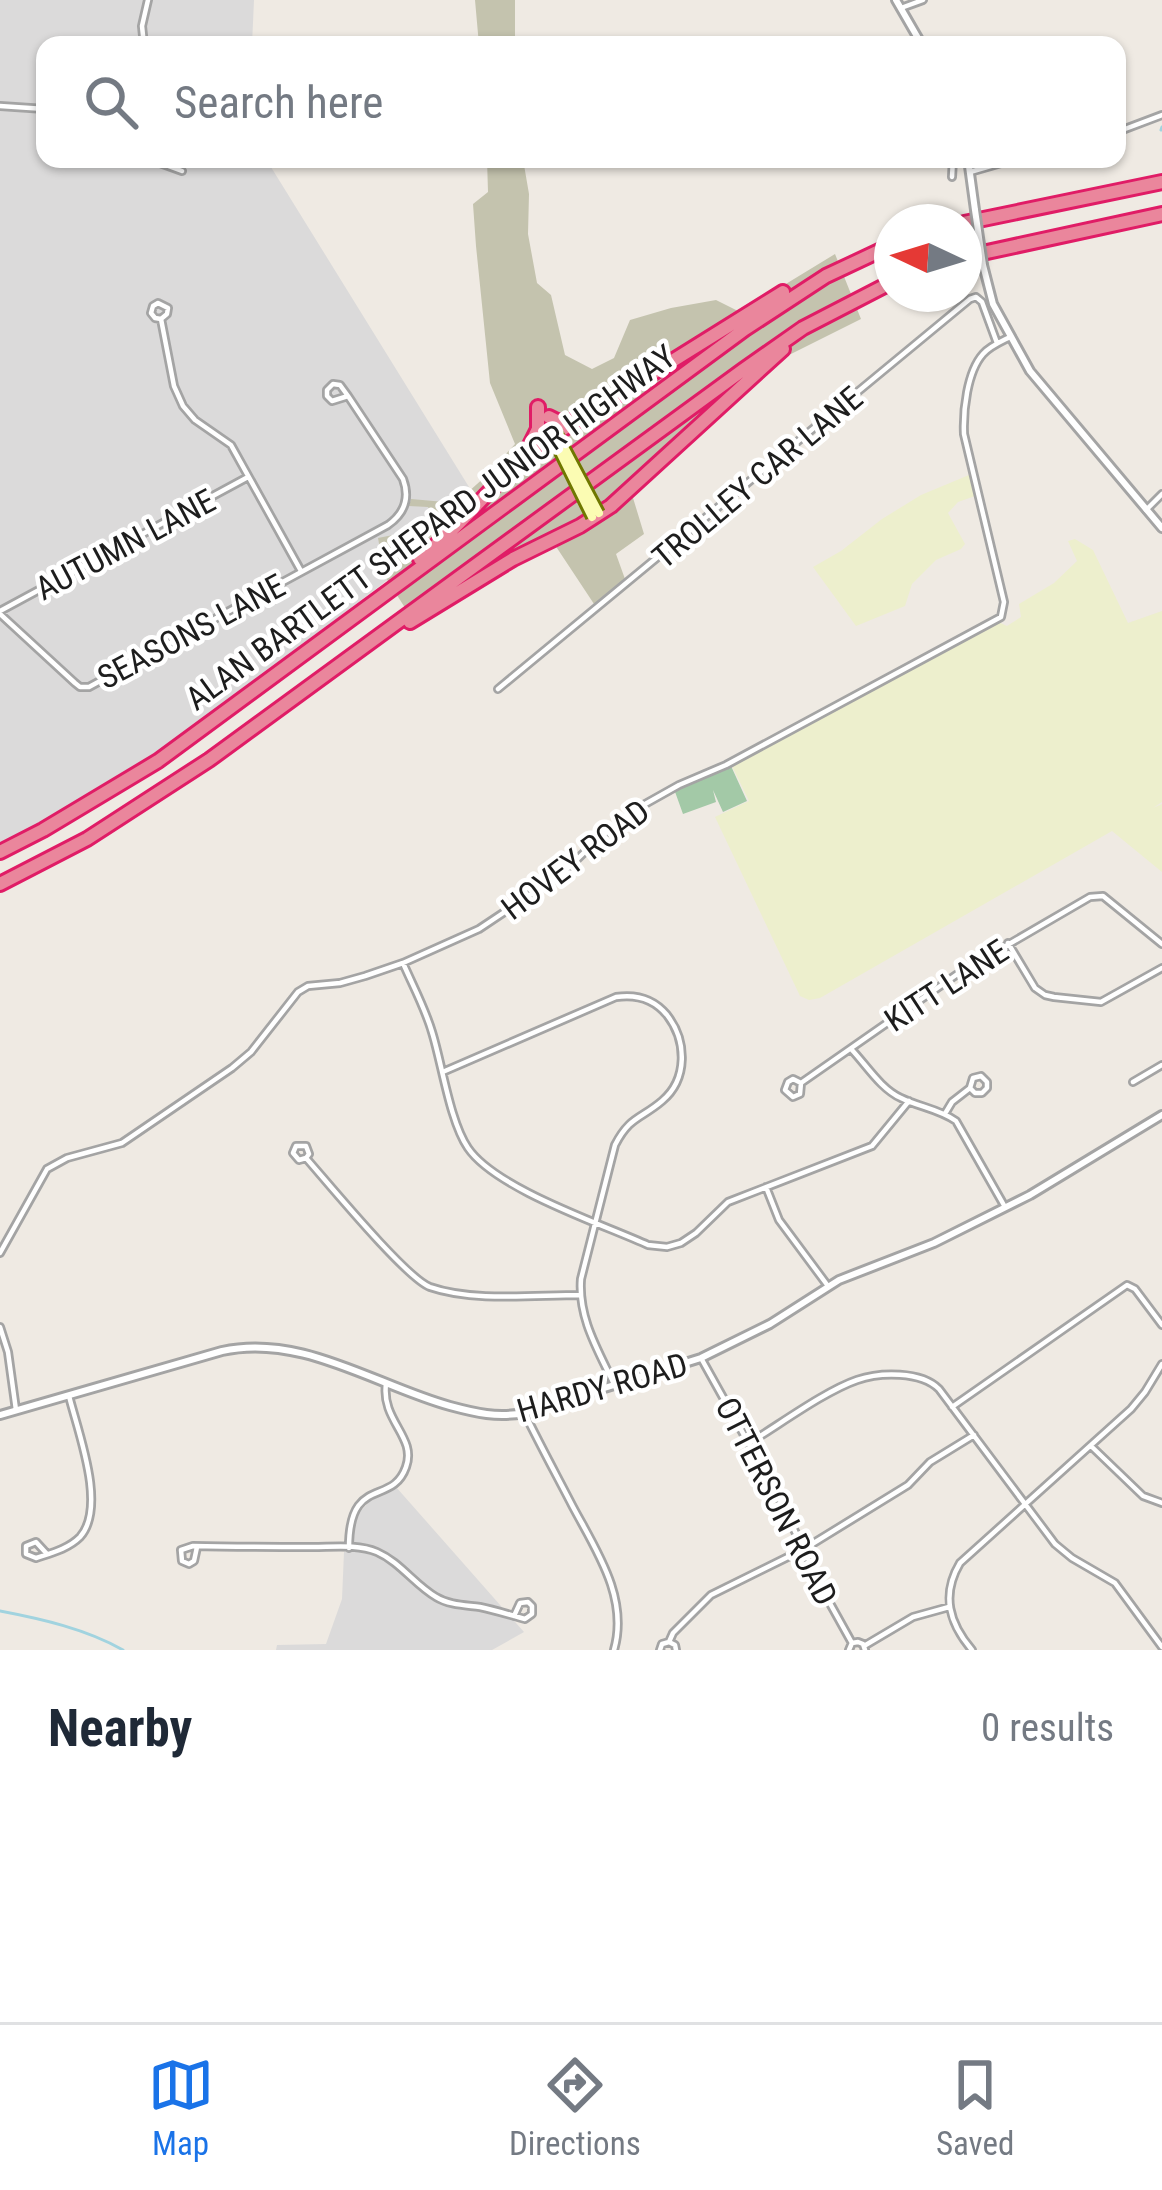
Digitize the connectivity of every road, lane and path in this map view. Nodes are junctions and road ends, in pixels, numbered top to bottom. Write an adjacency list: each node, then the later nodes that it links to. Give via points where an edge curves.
1 (148, 0): 4 (street)
2 (923, 0): 3 (street)
3 (899, 4): 5 (street)
4 (143, 36)
5 (917, 36)
6 (0, 106): 7 (street)
7 (36, 108)
8 (1162, 115): 9 (street)
9 (1126, 129)
10 (174, 168): 14 (street)
11 (952, 168): 16 (street)
12 (969, 168): 15 (street)
13 (984, 168): 15 (street)
14 (182, 171)
15 (970, 172): 26 (street, bridge, via 990,296)
16 (952, 177)
17 (1162, 182): 19 (highway)
18 (1162, 214): 22 (highway)
19 (982, 219)
20 (874, 251): 29 (highway, via 817,272)
21 (874, 253): 38 (highway, ALAN BARTLETT SHEPARD JUNIOR HIGHWAY, via 775,307)
22 (982, 253)
23 (874, 292): 25 (highway, ALAN BARTLETT SHEPARD JUNIOR HIGHWAY)
24 (161, 319): 32 (street, via 183,406 231,445)
25 (796, 333): 35 (highway); 40 (highway, ALAN BARTLETT SHEPARD JUNIOR HIGHWAY)
26 (1010, 337): 27 (street); 34 (street, via 1043,389)
27 (997, 343): 41 (street, TROLLEY CAR LANE, via 982,302 970,299); 46 (street, HOVEY ROAD, via 975,368 963,426 1001,616 647,802 513,908)
28 (348, 396): 37 (street, SEASONS LANE, via 403,479 405,503 392,523)
29 (578, 418): 30 (highway); 31 (highway, via 560,422 543,412)
30 (554, 435): 31 (highway); 35 (main road, bridge)
31 (518, 461): 38 (highway)
32 (250, 476): 37 (street); 39 (street, AUTUMN LANE)
33 (1162, 494): 34 (street)
34 (1146, 510): 36 (street)
35 (595, 515): 40 (highway)
36 (1162, 528)
37 (301, 571): 39 (street, SEASONS LANE, via 86,687)
38 (397, 585): 42 (highway, ALAN BARTLETT SHEPARD JUNIOR HIGHWAY, via 158,761)
39 (0, 613)
40 (362, 649): 43 (highway, ALAN BARTLETT SHEPARD JUNIOR HIGHWAY, via 209,760)
41 (498, 689)
42 (0, 852)
43 (0, 884)
44 (1008, 943): 45 (street, KITT LANE, via 1096,895); 47 (street, via 1035,988 1054,997 1101,1002); 48 (street, KITT LANE)
45 (1162, 944)
46 (403, 963): 50 (street); 61 (street, HOVEY ROAD, via 301,989 232,1068 122,1143 47,1169)
47 (1162, 968)
48 (851, 1048): 52 (street, KITT LANE); 54 (street, via 887,1089)
49 (1162, 1065): 51 (street)
50 (443, 1072): 60 (street, via 475,1157 528,1193); 60 (street, via 608,999 634,996 658,1006 678,1037 681,1070 666,1098 621,1133)
51 (1133, 1082)
52 (801, 1083)
53 (970, 1088): 55 (street)
54 (910, 1101): 55 (street); 58 (street, via 872,1146)
55 (945, 1113): 59 (street, via 962,1128)
56 (1162, 1115): 59 (street, HARDY ROAD)
57 (306, 1158): 63 (street, via 427,1286)
58 (766, 1187): 60 (street, via 728,1202 674,1246 648,1245); 62 (street, via 779,1220)
59 (1005, 1207): 62 (street, HARDY ROAD)
60 (596, 1222): 63 (street)
61 (0, 1252)
62 (829, 1286): 66 (street, HARDY ROAD)
63 (580, 1294): 69 (street)
64 (1160, 1320): 71 (street, via 1127,1285)
65 (0, 1327): 72 (street)
66 (700, 1358): 69 (street, HARDY ROAD); 76 (street, OTTERSON ROAD)
67 (1162, 1364): 77 (street)
68 (386, 1384): 70 (street, HARDY ROAD, via 320,1358 253,1347); 73 (street, HARDY ROAD, via 484,1415); 81 (street, via 408,1459 399,1479 355,1508)
69 (614, 1384): 73 (street, HARDY ROAD)
70 (69, 1396): 72 (street, HARDY ROAD); 83 (street, via 92,1516 76,1540)
71 (952, 1407): 75 (street); 76 (street, via 920,1377 867,1377)
72 (16, 1410): 74 (street, HARDY ROAD)
73 (524, 1413): 90 (street, via 602,1558 616,1614)
74 (0, 1415)
75 (974, 1435): 78 (street); 82 (street)
76 (749, 1443): 82 (street, OTTERSON ROAD)
77 (1091, 1446): 78 (street); 79 (street, via 1143,1496)
78 (1026, 1503): 84 (street, via 960,1563); 88 (street, via 1065,1553 1115,1583)
79 (1162, 1503)
80 (196, 1546): 81 (street)
81 (349, 1548): 85 (street, via 379,1553 446,1603)
82 (804, 1550): 86 (street, via 714,1592); 87 (street, OTTERSON ROAD)
83 (47, 1554)
84 (949, 1607): 89 (street, via 913,1617); 93 (street)
85 (514, 1616)
86 (669, 1642): 91 (street); 92 (street)
87 (851, 1647): 89 (street, OTTERSON ROAD)
88 (1162, 1647)
89 (864, 1648)
90 (614, 1650)
91 (660, 1650)
92 (676, 1650)
93 (972, 1650)

